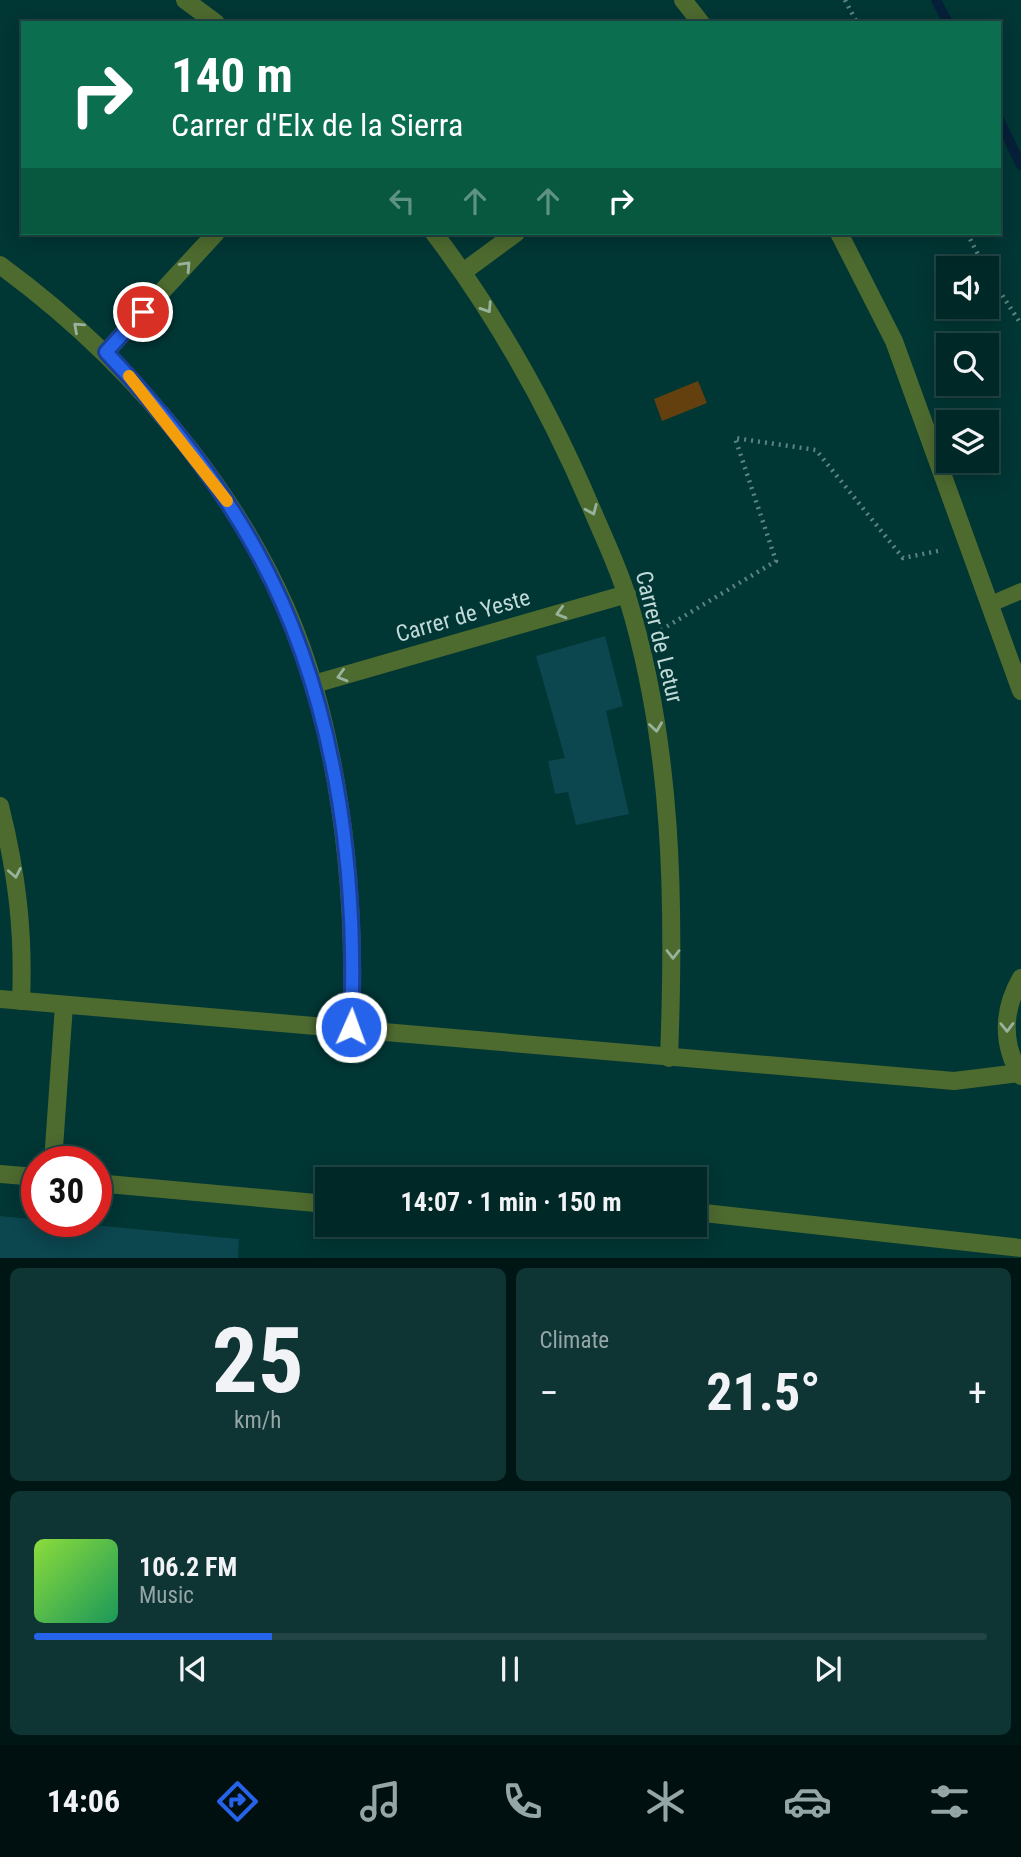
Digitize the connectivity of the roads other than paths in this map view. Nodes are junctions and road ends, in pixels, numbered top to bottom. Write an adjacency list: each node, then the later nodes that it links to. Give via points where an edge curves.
1 (185, 0): 3 (street)
2 (683, 0): 4 (street)
3 (213, 21)
4 (699, 21)
5 (214, 235): 11 (street, one-way to 5)
6 (436, 235): 10 (street, Carrer de Letur)
7 (513, 235): 10 (street)
8 (840, 235): 14 (street, via 894,341)
9 (0, 264): 11 (street, one-way to 9)
10 (464, 272): 13 (street, Carrer de Letur, one-way to 13, via 514,352 561,441)
11 (106, 352): 15 (street, via 143,391 221,492 257,551)
12 (1021, 591): 14 (lane)
13 (627, 594): 15 (street, Carrer de Yeste, one-way to 15); 23 (street, Carrer de Letur, one-way to 23, via 655,719 670,852)
14 (991, 604): 16 (street)
15 (314, 684): 22 (street, via 327,739 345,866 353,971)
16 (1021, 691)
17 (0, 806): 20 (street, one-way to 20, via 20,896)
18 (1021, 978): 24 (street, one-way to 24, via 1006,1021 1008,1048)
19 (0, 999): 20 (street)
20 (21, 1001): 21 (street)
21 (64, 1005): 22 (street); 25 (street)
22 (351, 1027): 23 (street)
23 (669, 1058): 24 (street, via 954,1081)
24 (1020, 1074)
25 (53, 1146)
26 (0, 1174): 27 (street)
27 (21, 1176)
28 (112, 1184): 29 (street)
29 (315, 1203)
30 (707, 1213): 31 (street)
31 (1021, 1248)

